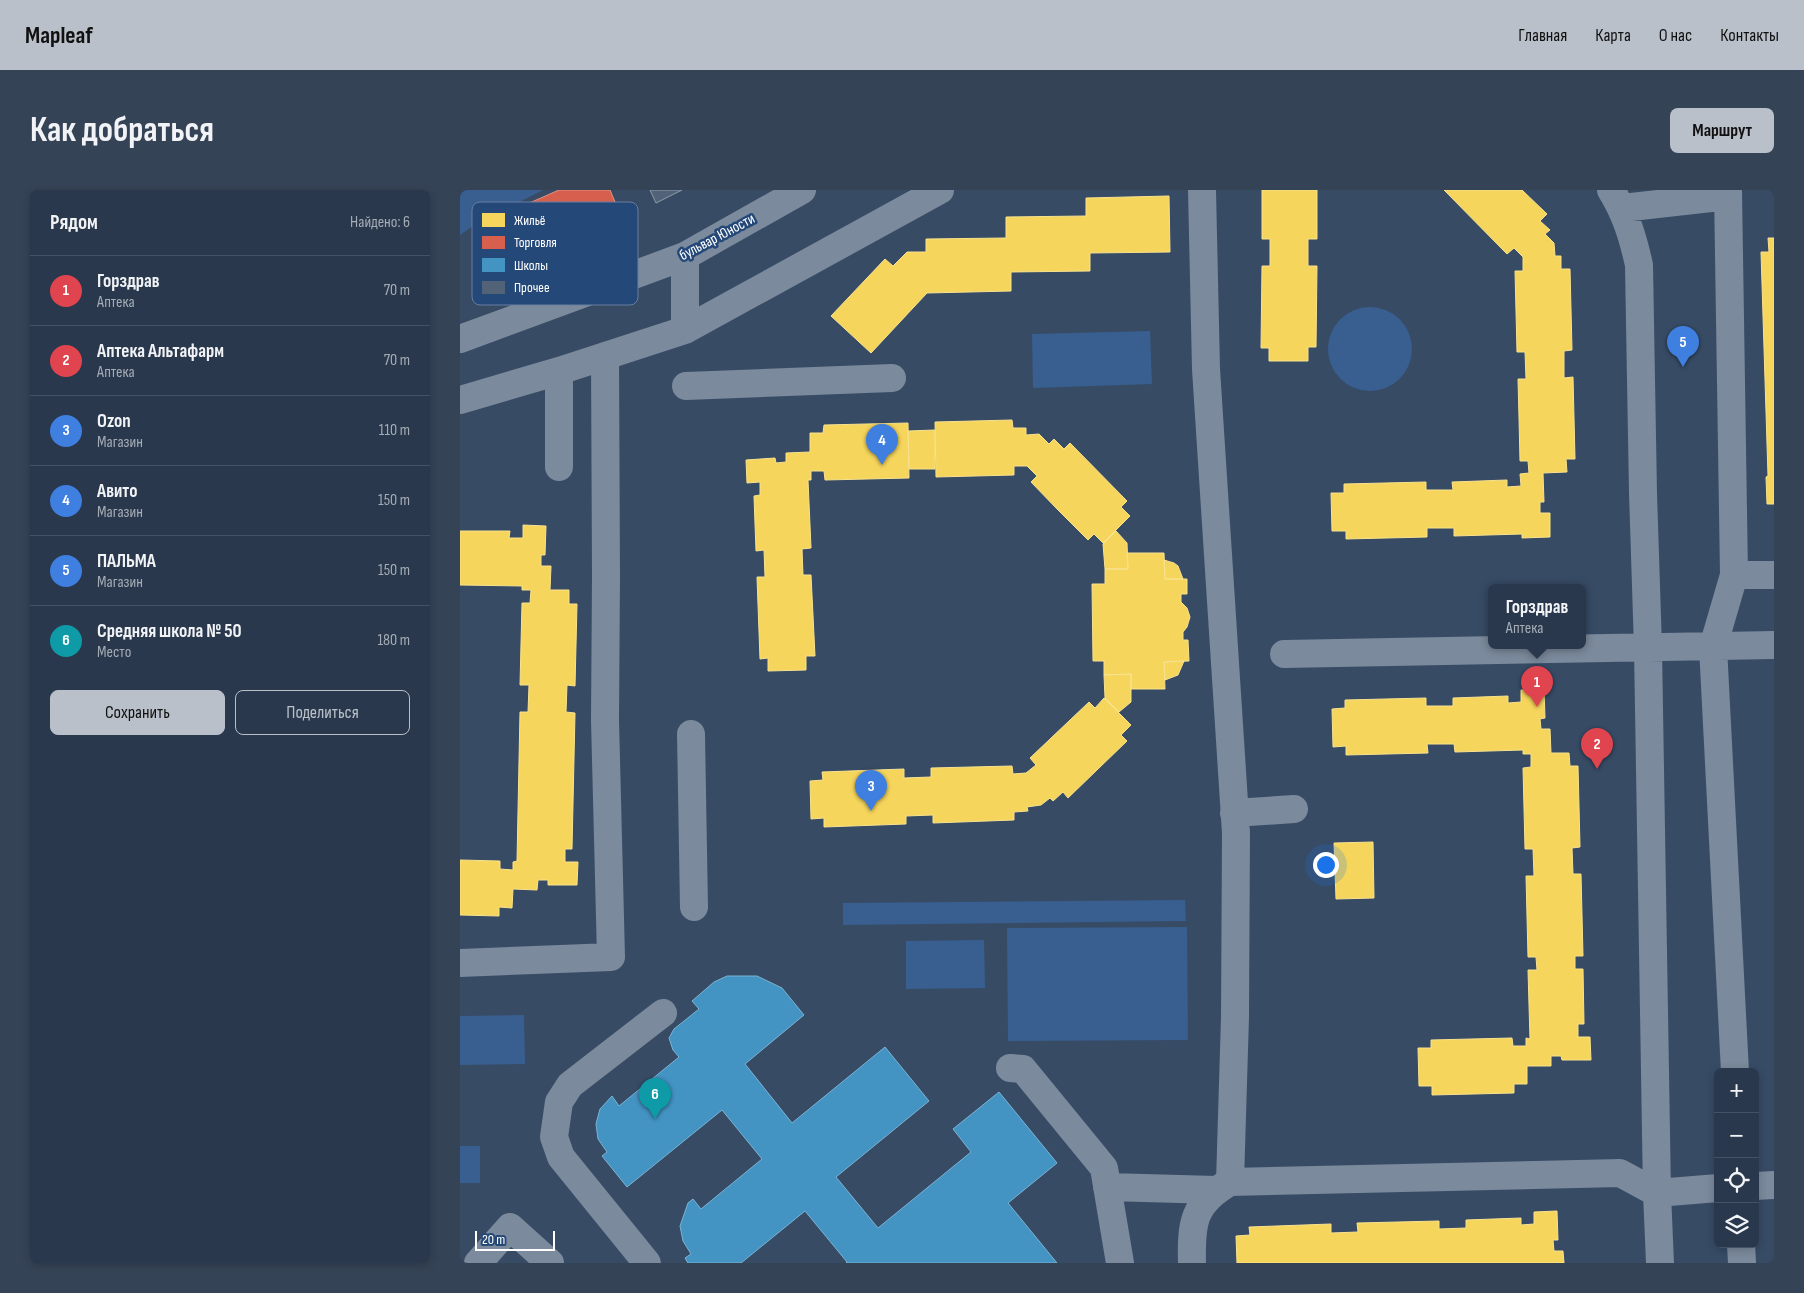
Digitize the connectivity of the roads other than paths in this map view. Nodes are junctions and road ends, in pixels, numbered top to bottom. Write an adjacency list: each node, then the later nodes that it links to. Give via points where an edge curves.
1 (802, 190): 7 (street, бульвар Юности)
2 (940, 190): 10 (street)
3 (1202, 190): 26 (street, via 1206,369)
4 (1722, 190): 6 (street, via 1711,198)
5 (1728, 190): 18 (street)
6 (1617, 199): 22 (street, via 1633,237 1639,265)
7 (685, 256): 8 (street, бульвар Юности); 10 (street)
8 (638, 273)
9 (552, 305): 11 (street, бульвар Юности)
10 (685, 330): 12 (street)
11 (460, 339)
12 (604, 356): 13 (street); 28 (street, via 605,720 611,957)
13 (559, 371): 16 (street); 17 (street)
14 (892, 378): 15 (street)
15 (686, 386)
16 (460, 400)
17 (559, 467)
18 (1734, 575): 19 (street); 21 (street)
19 (1774, 575)
20 (1774, 645): 21 (street)
21 (1713, 647): 22 (street); 31 (street)
22 (1648, 648): 23 (street); 37 (street)
23 (1284, 654)
24 (691, 734): 27 (street)
25 (1294, 809): 26 (street)
26 (1234, 814): 32 (street, via 1236,1017)
27 (694, 907)
28 (460, 963)
29 (662, 1013): 41 (street, via 570,1085 559,1102 554,1137 561,1157)
30 (1010, 1068): 35 (street, via 1023,1069 1104,1168)
31 (1735, 1068)
32 (1223, 1186): 35 (street); 37 (street, via 1620,1173); 43 (street, via 1203,1203 1195,1218 1191,1238)
33 (1759, 1186): 34 (street)
34 (1774, 1186)
35 (1107, 1187): 42 (street)
36 (1714, 1188): 37 (street)
37 (1657, 1193): 44 (street)
38 (1741, 1248): 45 (street)
39 (478, 1263): 40 (street, via 510,1227)
40 (550, 1263)
41 (647, 1263)
42 (1120, 1263)
43 (1192, 1263)
44 (1660, 1263)
45 (1742, 1263)

